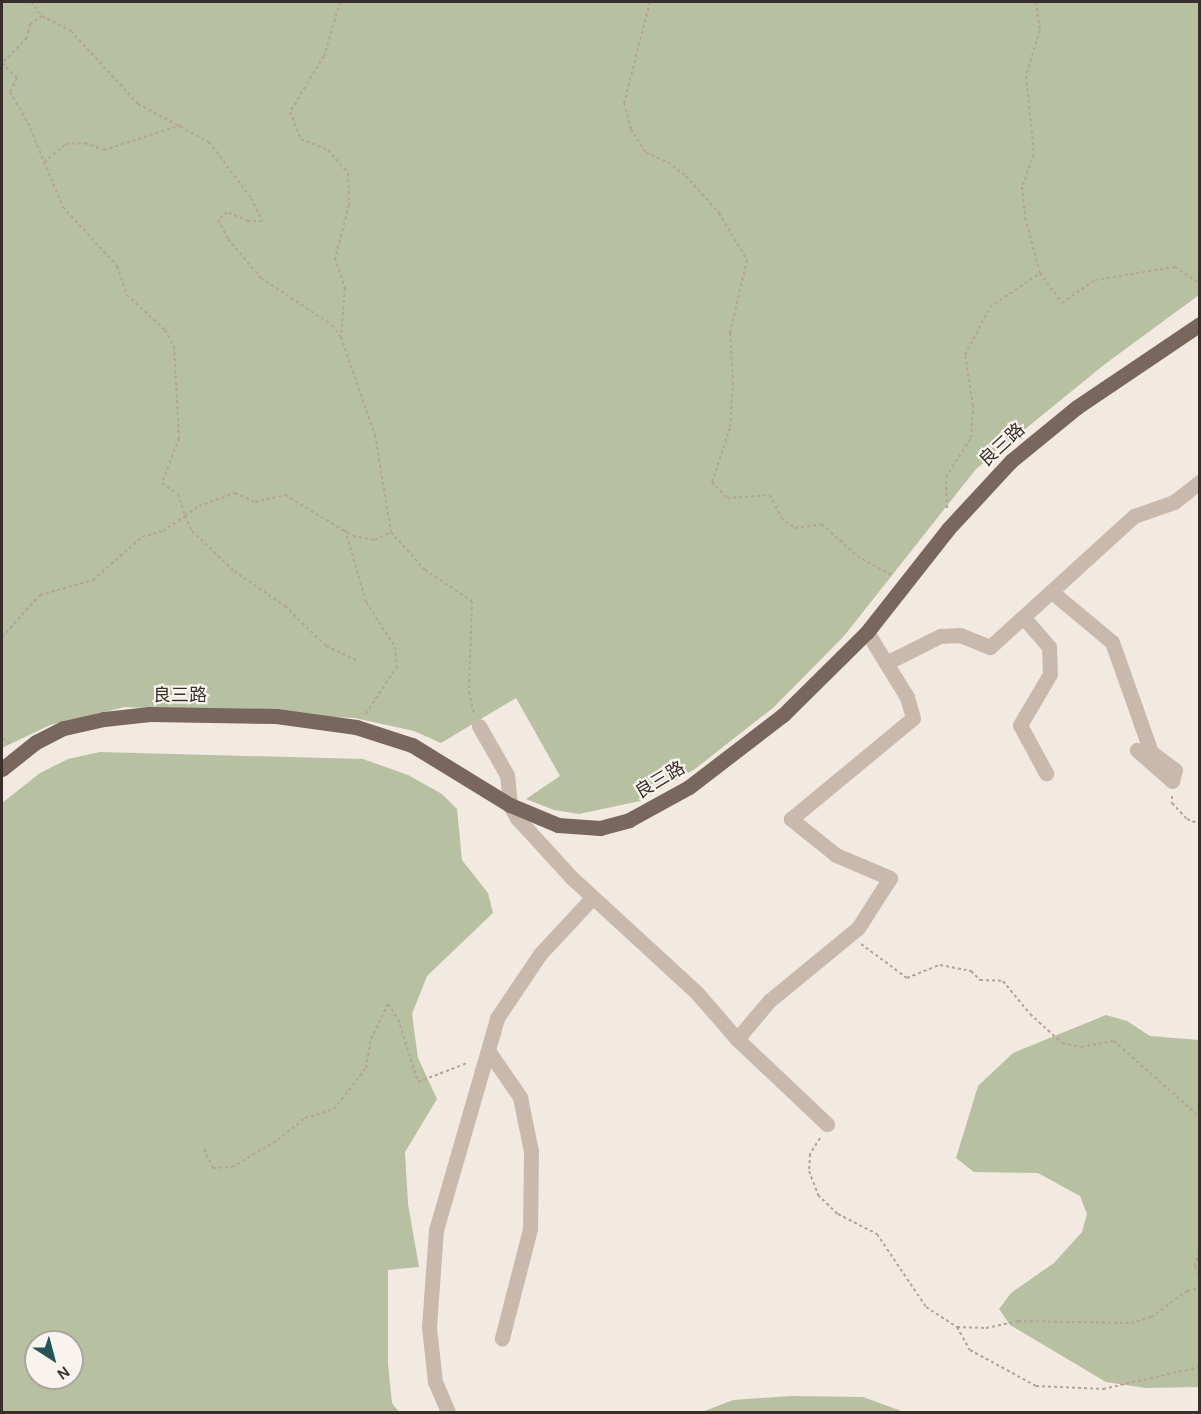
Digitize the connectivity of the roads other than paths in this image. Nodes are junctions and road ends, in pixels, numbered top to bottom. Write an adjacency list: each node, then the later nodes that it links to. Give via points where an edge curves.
1 (1200, 324): 5 (main road, 良三路, via 1043,434 948,529)
2 (1200, 482): 3 (street, via 1174,502 1134,516)
3 (1052, 592): 4 (street); 8 (street, via 1112,642 1151,752 1175,770 1172,781)
4 (1024, 618): 6 (street, via 990,647 960,635 939,636); 10 (street, via 1049,647 1050,674 1020,725)
5 (867, 632): 6 (street); 11 (main road, 良三路, via 816,685 751,741 688,787 629,820 600,828 577,828 536,818)
6 (886, 663): 13 (street, via 908,697 913,718 791,819 836,855 890,878 850,934 769,1001)
7 (479, 726): 11 (street, via 507,775)
8 (1137, 750)
9 (2, 769): 11 (main road, 良三路, via 36,742 64,728 104,719 150,714 276,716 356,727 412,745)
10 (1046, 773)
11 (510, 805): 12 (street, via 534,838)
12 (592, 898): 13 (street, via 697,993); 14 (street, via 540,954 497,1018)
13 (737, 1039): 15 (street)
14 (489, 1053): 16 (street, via 520,1097 531,1151 530,1229); 17 (street, via 436,1230 429,1327 435,1382)
15 (827, 1124)
16 (502, 1338)
17 (448, 1413)

